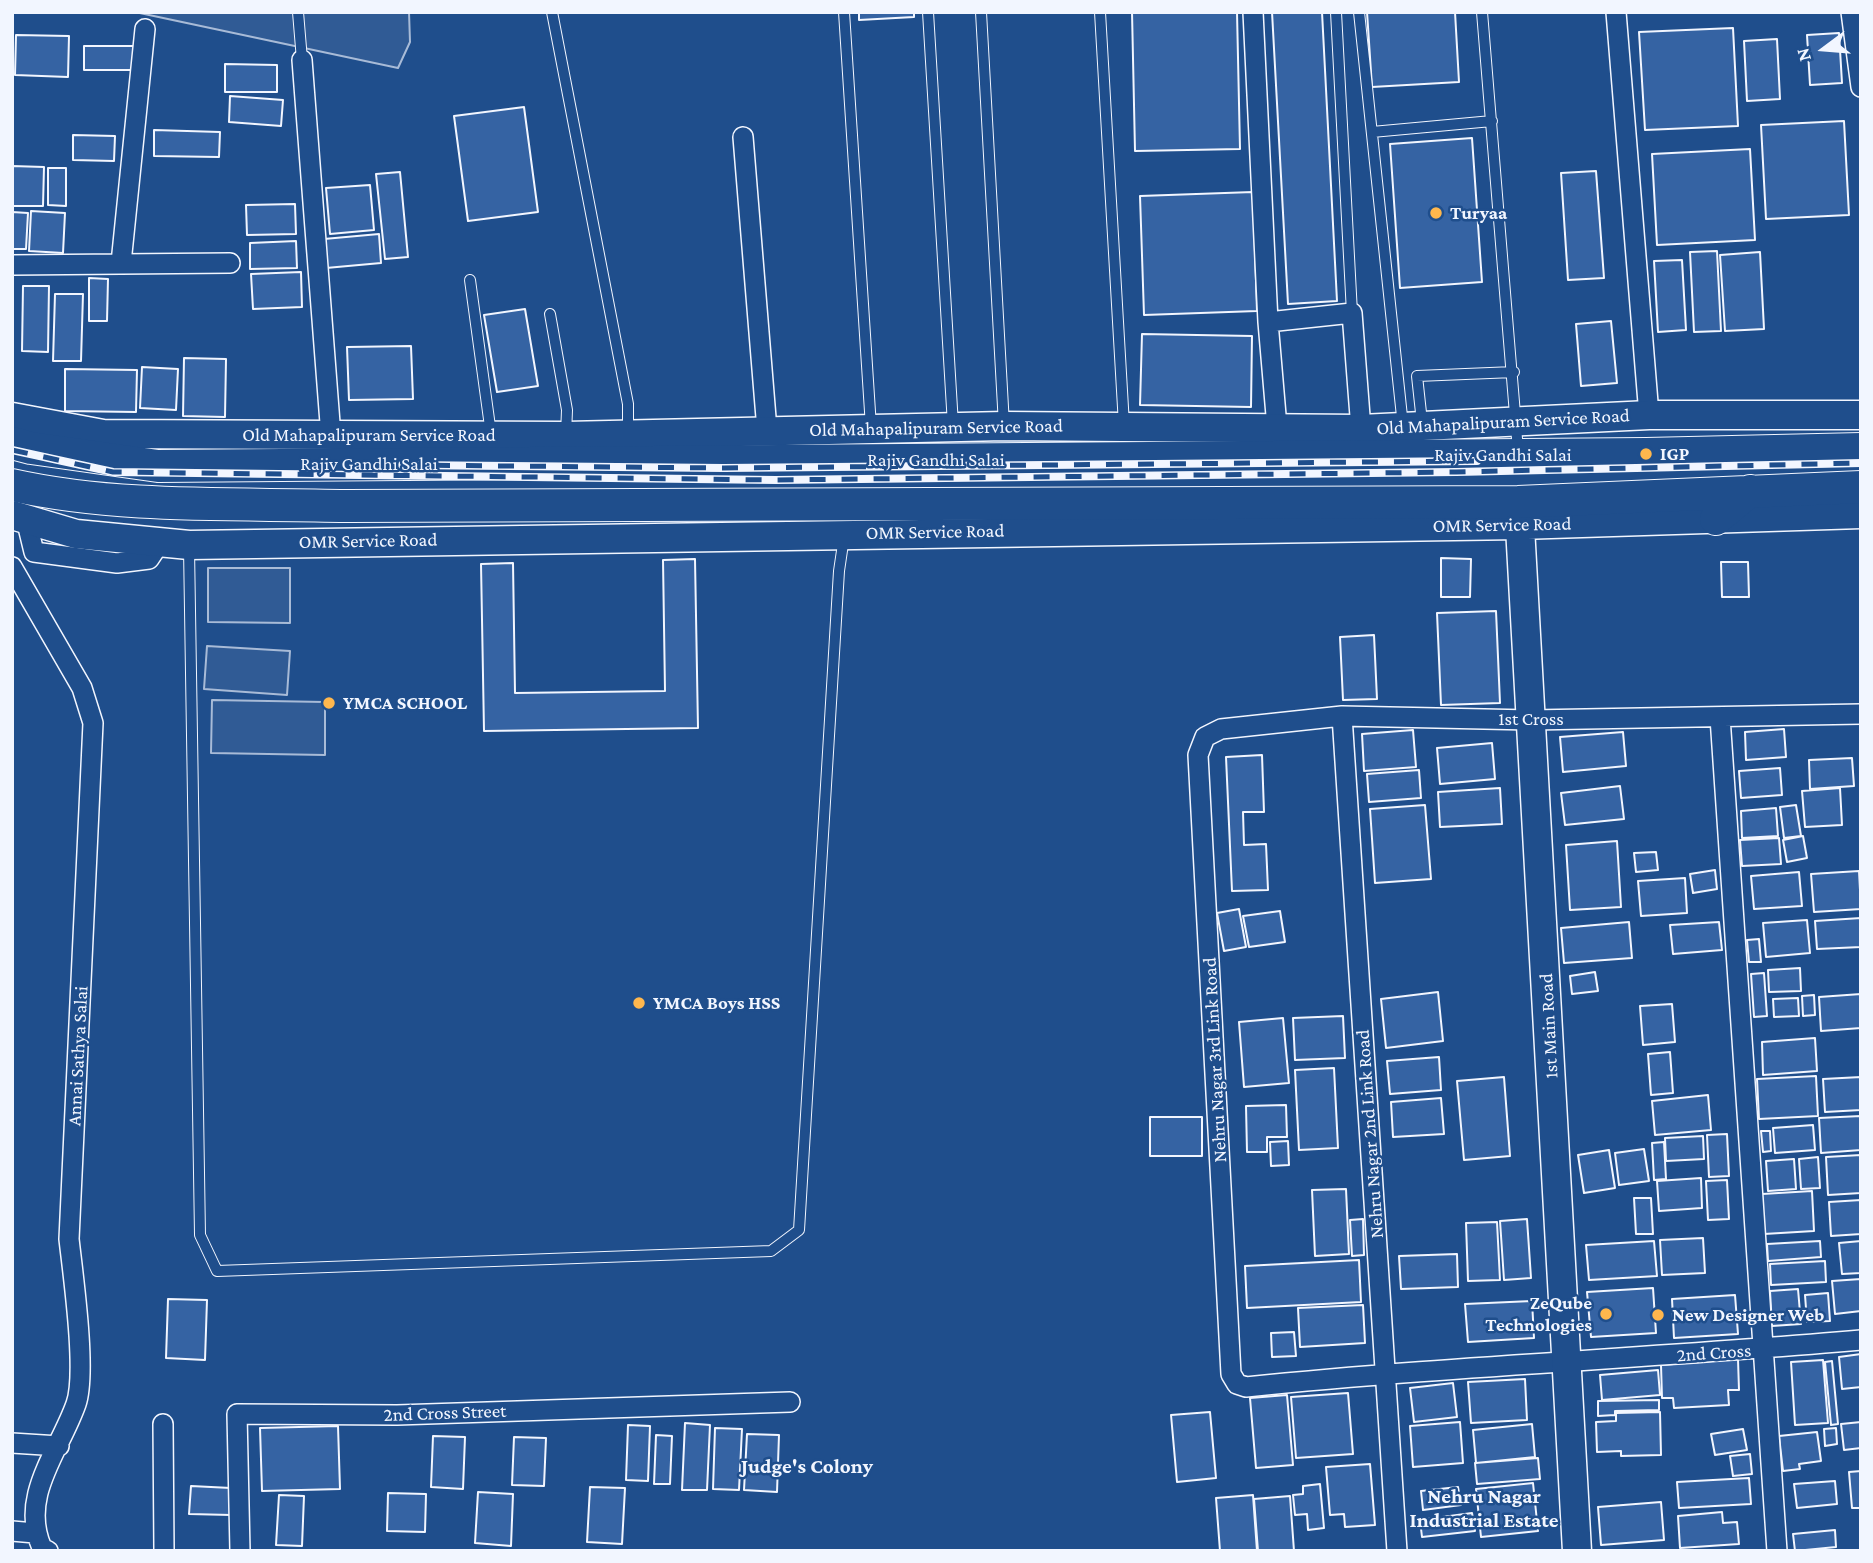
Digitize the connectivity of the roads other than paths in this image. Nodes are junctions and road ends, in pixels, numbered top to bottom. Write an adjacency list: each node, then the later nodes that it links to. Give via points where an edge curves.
1 (298, 12): 14 (lane)
2 (552, 12): 39 (lane, via 628,404)
3 (844, 12): 45 (lane)
4 (928, 12): 36 (lane)
5 (981, 12): 33 (lane)
6 (1100, 12): 34 (lane)
7 (1253, 12): 25 (street)
8 (1336, 12): 23 (lane)
9 (1359, 12): 17 (lane)
10 (1482, 12): 16 (lane)
11 (1616, 12): 29 (street)
12 (1851, 12): 15 (street)
13 (145, 29): 19 (street)
14 (302, 60): 41 (street)
15 (1861, 87)
16 (1492, 121): 17 (lane); 26 (lane)
17 (1372, 132): 28 (lane)
18 (743, 136): 38 (street)
19 (121, 263): 20 (street); 21 (street)
20 (230, 263)
21 (12, 265)
22 (470, 280): 40 (lane)
23 (1352, 313): 25 (street); 37 (street)
24 (550, 314): 42 (lane, via 567,410)
25 (1268, 322): 35 (street)
26 (1514, 372): 27 (lane); 32 (lane)
27 (1417, 376): 28 (lane); 43 (lane)
28 (1397, 377): 43 (lane)
29 (1649, 415): 30 (street, Old Mahapalipuram Service Road); 32 (street, Old Mahapalipuram Service Road)
30 (1861, 415)
31 (12, 417): 41 (street, Old Mahapalipuram Service Road, via 103,434)
32 (1518, 421): 43 (street, Old Mahapalipuram Service Road); 47 (lane)
33 (1004, 426): 34 (street, Old Mahapalipuram Service Road); 36 (street, Old Mahapalipuram Service Road)
34 (1124, 426): 35 (street, Old Mahapalipuram Service Road)
35 (1277, 426): 37 (street, Old Mahapalipuram Service Road)
36 (953, 429): 45 (street, Old Mahapalipuram Service Road)
37 (1361, 429): 43 (street, Old Mahapalipuram Service Road)
38 (767, 430): 39 (street, Old Mahapalipuram Service Road); 45 (street, Old Mahapalipuram Service Road)
39 (628, 434): 42 (street, Old Mahapalipuram Service Road)
40 (491, 435): 41 (street, Old Mahapalipuram Service Road); 42 (street, Old Mahapalipuram Service Road)
41 (331, 436)
42 (566, 436)
43 (1407, 436): 47 (main road, Rajiv Gandhi Salai); 48 (main road, Rajiv Gandhi Salai); 55 (main road)
44 (12, 443): 49 (main road, Rajiv Gandhi Salai, via 158,466)
45 (872, 444): 48 (main road, Rajiv Gandhi Salai); 49 (main road, Rajiv Gandhi Salai)
46 (1861, 449): 47 (main road, Rajiv Gandhi Salai)
47 (1518, 456)
48 (1345, 457): 57 (main road)
49 (725, 461): 53 (main road)
50 (12, 485): 53 (main road, via 63,494 307,505)
51 (1861, 487): 52 (main road)
52 (1750, 491): 54 (main road); 59 (main road)
53 (724, 505): 57 (main road)
54 (1519, 513): 55 (main road); 59 (street, OMR Service Road); 66 (street, 1st Main Road)
55 (1396, 514): 57 (main road)
56 (1861, 514): 59 (street, OMR Service Road)
57 (1348, 515): 60 (street, OMR Service Road)
58 (19, 517): 61 (street, OMR Service Road, via 76,534)
59 (1716, 519)
60 (844, 533): 61 (street, OMR Service Road); 61 (lane, via 838,571 799,1230 771,1251 217,1271 200,1235)
61 (189, 544)
62 (12, 567): 75 (street, Annai Sathya Salai, via 82,688 93,723 69,1239 78,1400)
63 (1861, 714): 65 (street, 1st Cross)
64 (1342, 716): 66 (street, 1st Cross); 67 (street, 1st Cross, via 1221,729); 71 (street, Nehru Nagar 2nd Link Road)
65 (1720, 717): 66 (street, 1st Cross); 69 (street)
66 (1531, 720): 70 (street, 1st Main Road)
67 (1205, 737): 71 (street, Nehru Nagar 3rd Link Road, via 1198,755 1231,1374 1245,1387)
68 (1861, 1340): 69 (street, 2nd Cross)
69 (1765, 1349): 70 (street, 2nd Cross); 83 (street)
70 (1567, 1363): 71 (street, 2nd Cross); 82 (street, 1st Main Road)
71 (1386, 1373): 81 (street, Nehru Nagar 2nd Link Road)
72 (790, 1402): 80 (street, 2nd Cross Street, via 397,1415 237,1414)
73 (163, 1424): 79 (street)
74 (12, 1443): 75 (street)
75 (59, 1446): 77 (street, Annai Sathya Salai, via 33,1510)
76 (12, 1531): 77 (street)
77 (35, 1533): 78 (street)
78 (48, 1551)
79 (163, 1551)
80 (240, 1551)
81 (1397, 1551)
82 (1577, 1551)
83 (1777, 1551)

